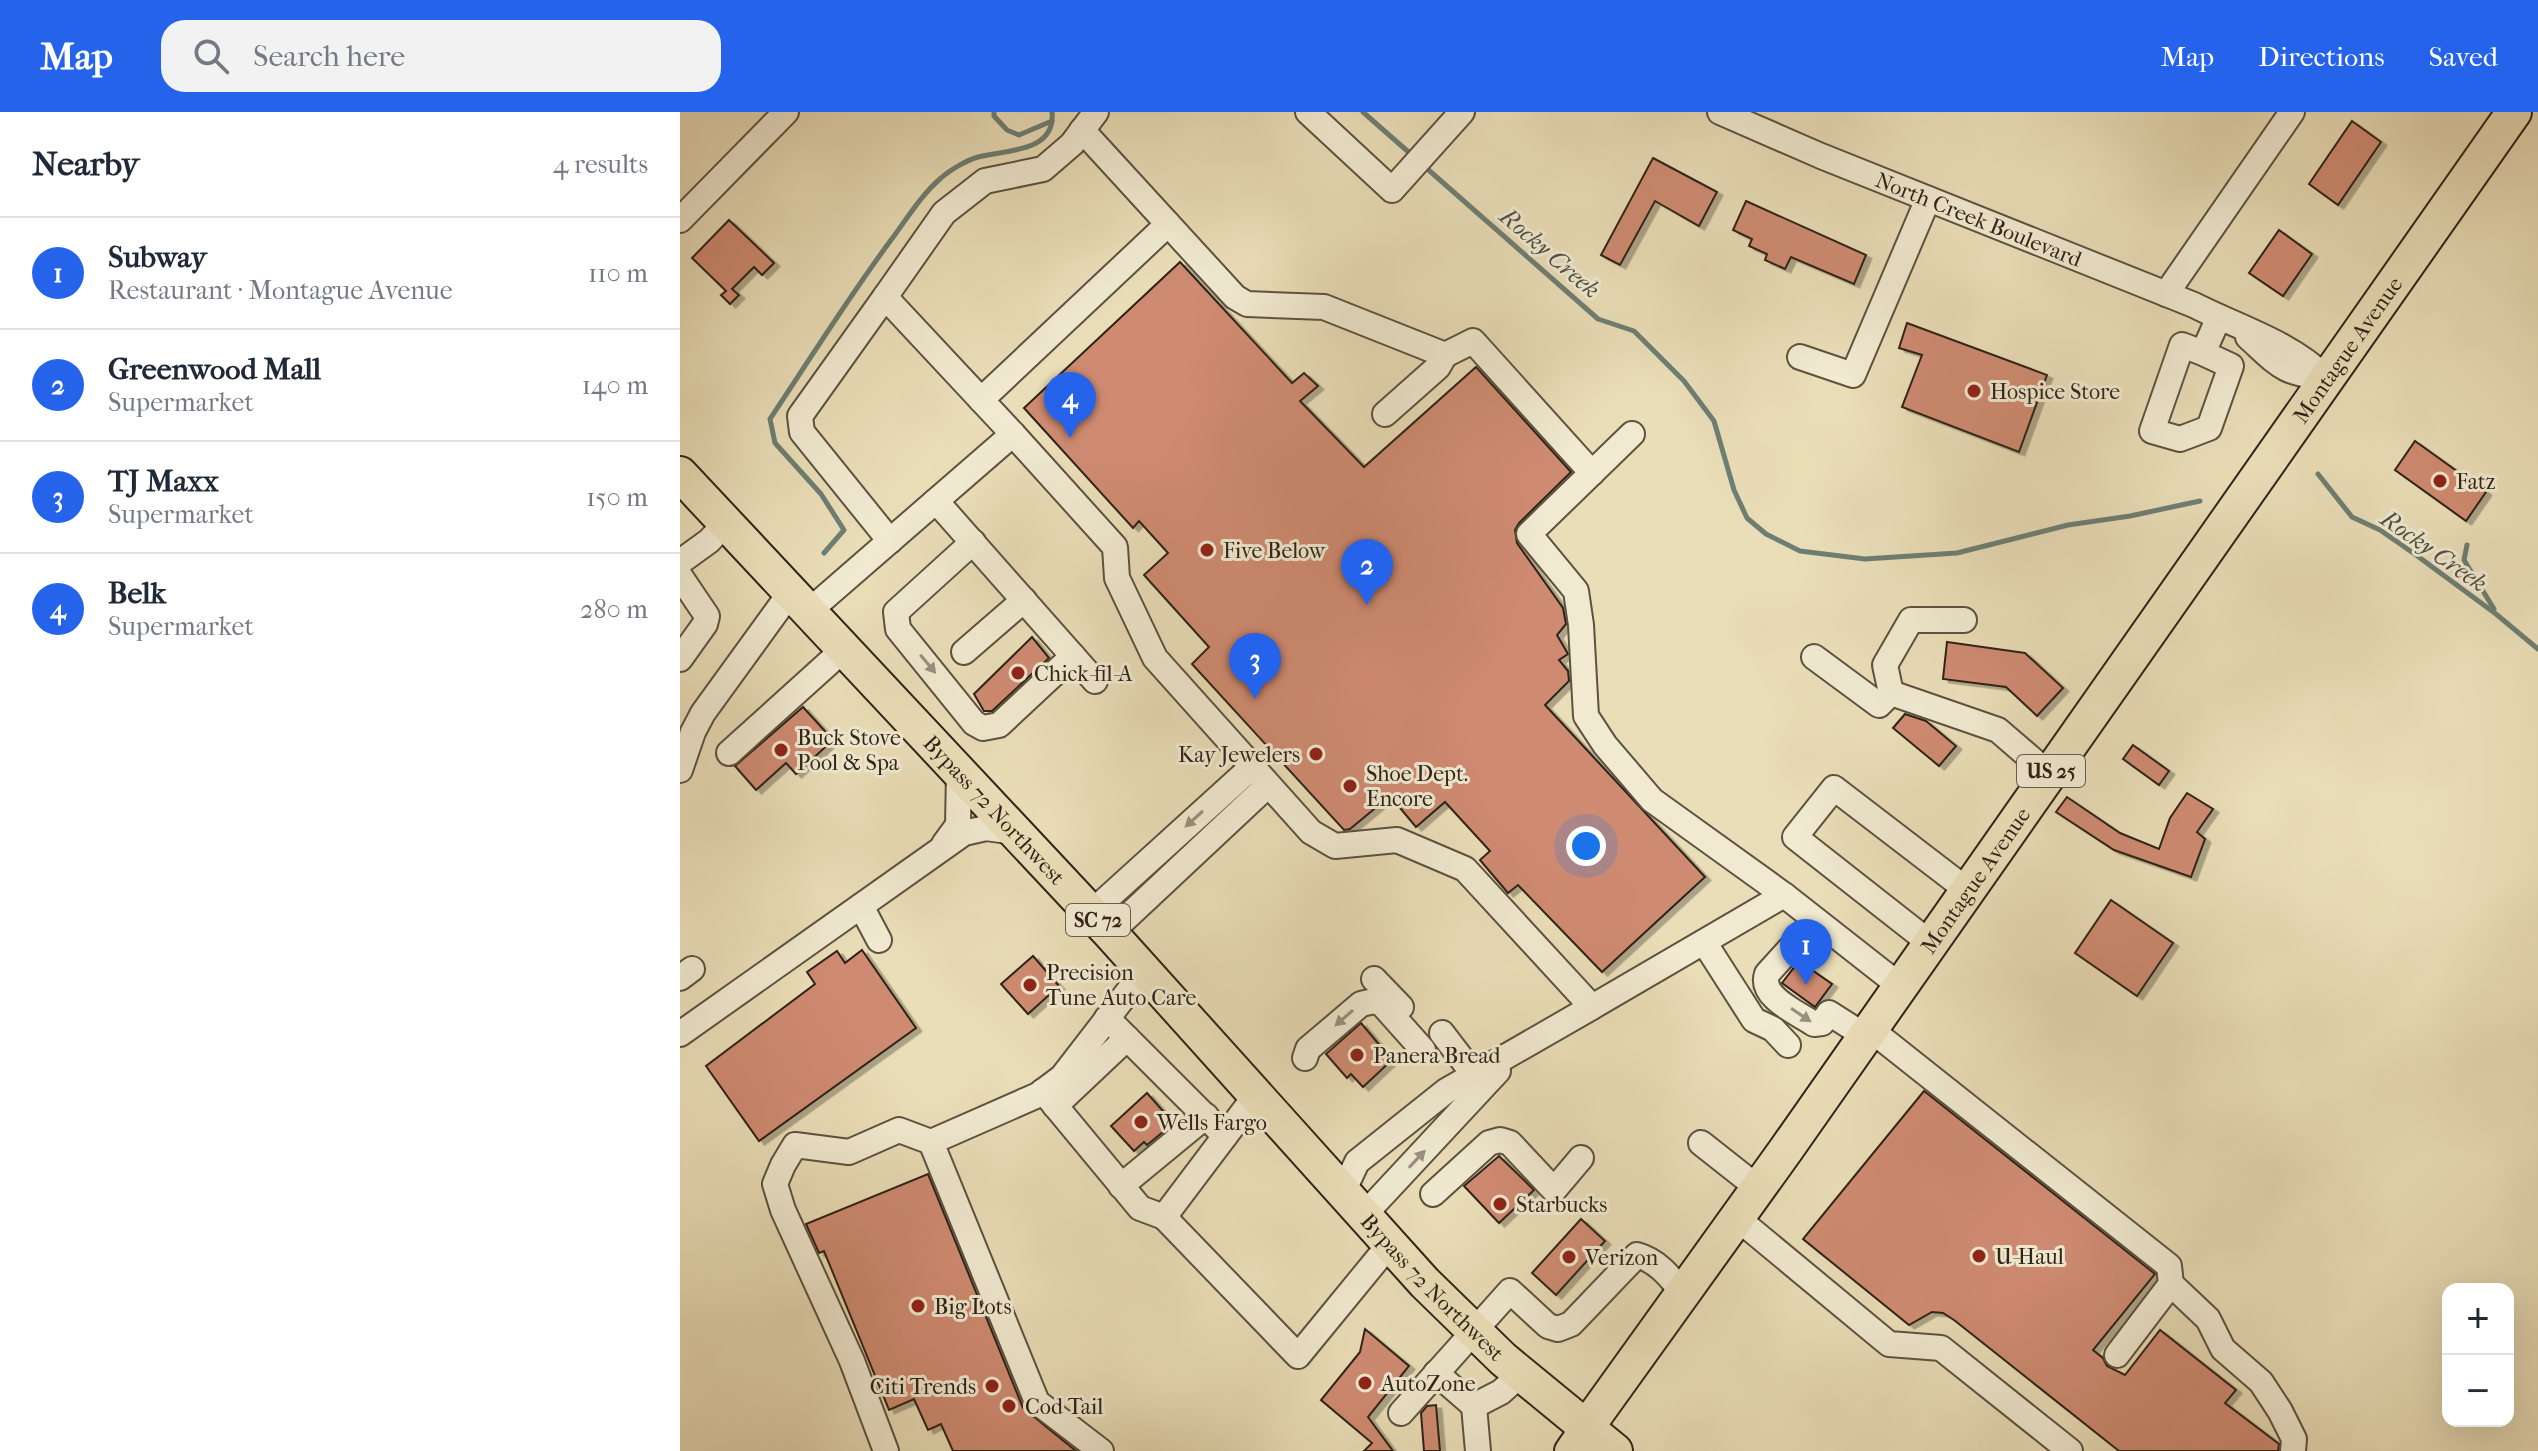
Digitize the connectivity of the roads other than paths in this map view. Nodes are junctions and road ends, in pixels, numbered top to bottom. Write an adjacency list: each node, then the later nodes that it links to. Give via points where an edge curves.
1 (786, 112): 9 (street)
2 (1308, 112): 7 (street, via 1398,183)
3 (1720, 112): 8 (street, North Creek Boulevard)
4 (2514, 112): 17 (highway, Montague Avenue / US 25)
5 (2288, 113): 11 (street)
6 (1089, 121): 10 (street); 12 (street, via 1043,169 985,181 944,213)
7 (1448, 122)
8 (1928, 199): 11 (street, North Creek Boulevard); 16 (street, via 1853,375)
9 (683, 211)
10 (1168, 224): 15 (street, via 1247,304 1324,307); 18 (street)
11 (2166, 294): 13 (street, North Creek Boulevard)
12 (885, 297): 18 (street); 26 (street, via 800,416 802,432)
13 (2228, 322): 14 (street); 17 (street, North Creek Boulevard, via 2308,360)
14 (2203, 353)
15 (1445, 355): 19 (street); 22 (street, via 1473,341)
16 (1800, 357)
17 (2326, 378): 43 (highway, Montague Avenue / US 25)
18 (981, 400): 20 (street)
19 (1385, 414)
20 (1013, 434): 24 (street); 44 (street, via 1115,547 1117,578 1155,658)
21 (1632, 434): 22 (street)
22 (1592, 473): 48 (street, via 1529,534 1576,591 1586,716 1652,800)
23 (680, 474): 25 (highway, Bypass 72 Northwest / SC 72)
24 (936, 501): 26 (street); 27 (street)
25 (726, 523): 28 (street); 31 (highway, Bypass 72 Northwest / SC 72)
26 (890, 541): 31 (street)
27 (973, 542): 30 (street); 35 (street, one-way to 35, via 896,612 898,629 974,723 983,728 999,725)
28 (680, 562)
29 (680, 576): 37 (street, via 707,616)
30 (1024, 600): 34 (street); 35 (street)
31 (799, 602): 33 (highway, Bypass 72 Northwest / SC 72); 41 (street, via 703,713)
32 (1964, 620): 39 (street, via 1911,620 1885,665)
33 (843, 650): 40 (street); 42 (highway, Bypass 72 Northwest / SC 72)
34 (964, 652)
35 (1073, 656): 38 (street)
36 (1814, 657): 39 (street, via 1879,705)
37 (680, 659)
38 (1095, 681)
39 (1891, 693): 43 (street, via 1998,730)
40 (729, 753)
41 (681, 764)
42 (959, 772): 45 (highway, Bypass 72 Northwest / SC 72); 46 (street, via 958,825)
43 (2049, 774): 47 (highway, Montague Avenue / US 25)
44 (1260, 776): 51 (street); 58 (street, via 1311,832 1335,846 1397,840 1465,869)
45 (1015, 832): 46 (street, via 986,828 964,833); 51 (highway, Bypass 72 Northwest / SC 72)
46 (941, 850): 49 (street)
47 (1967, 890): 54 (highway, Montague Avenue / US 25); 54 (street, via 1834,788 1795,837)
48 (1784, 895): 50 (street); 53 (street)
49 (861, 906): 52 (street); 61 (street)
50 (1815, 921): 57 (street); 60 (street, one-way to 60, via 1767,974 1770,994 1814,1024 1829,1013)
51 (1100, 923): 55 (highway, Bypass 72 Northwest / SC 72)
52 (879, 940)
53 (1704, 942): 58 (street); 64 (street, via 1754,1020 1773,1029)
54 (1930, 943): 57 (highway, Montague Avenue / US 25)
55 (1144, 971): 59 (street); 68 (highway, Bypass 72 Northwest / SC 72)
56 (1374, 979): 63 (street)
57 (1900, 986): 60 (highway, Montague Avenue / US 25)
58 (1592, 1007): 65 (street)
59 (1107, 1018): 62 (street); 69 (street)
60 (1868, 1032): 76 (highway, Montague Avenue / US 25); 82 (street, via 2169,1266)
61 (680, 1034)
62 (1127, 1038): 69 (street); 70 (street)
63 (1432, 1042): 66 (street, one-way to 66, via 1382,1004 1368,1001 1312,1046); 67 (street)
64 (1788, 1045)
65 (1517, 1051): 67 (street); 78 (street, one-way to 65)
66 (1305, 1058)
67 (1475, 1076): 78 (street, via 1446,1091 1357,1162)
68 (1256, 1095): 71 (street); 78 (highway, Bypass 72 Northwest / SC 72)
69 (1049, 1099): 72 (street); 75 (street)
70 (1206, 1116): 71 (street); 75 (street)
71 (1225, 1136): 79 (street)
72 (931, 1142): 91 (street, via 899,1130 849,1152 795,1145 775,1184); 92 (street, via 1037,1402)
73 (1701, 1143): 76 (street)
74 (1581, 1158): 77 (street, via 1554,1190 1510,1143 1500,1140 1489,1143)
75 (1121, 1186): 79 (street, via 1140,1208)
76 (1758, 1188): 80 (highway, Montague Avenue / US 25)
77 (1433, 1194)
78 (1353, 1204): 81 (highway, Bypass 72 Northwest / SC 72)
79 (1164, 1217): 81 (street, via 1298,1356)
80 (1737, 1218): 83 (highway, Montague Avenue / US 25); 95 (street, via 1889,1344 1941,1348)
81 (1389, 1245): 84 (highway, Bypass 72 Northwest / SC 72)
82 (2171, 1284): 85 (street); 96 (street, via 2208,1319 2223,1349 2261,1382 2294,1439)
83 (1683, 1293): 84 (street, via 1660,1267 1637,1255 1571,1324 1548,1326 1510,1291); 90 (highway, Montague Avenue / US 25)
84 (1474, 1331): 86 (street); 87 (highway, Bypass 72 Northwest / SC 72)
85 (2117, 1355)
86 (1436, 1373): 88 (street); 89 (street)
87 (1521, 1374): 88 (street); 90 (highway, Bypass 72 Northwest / SC 72)
88 (1474, 1406): 93 (street)
89 (1401, 1413)
90 (1578, 1440): 94 (highway, Bypass 72 Northwest)
91 (886, 1451)
92 (1101, 1451)
93 (1478, 1451)
94 (1615, 1451)
95 (2070, 1451)
96 (2293, 1451)

